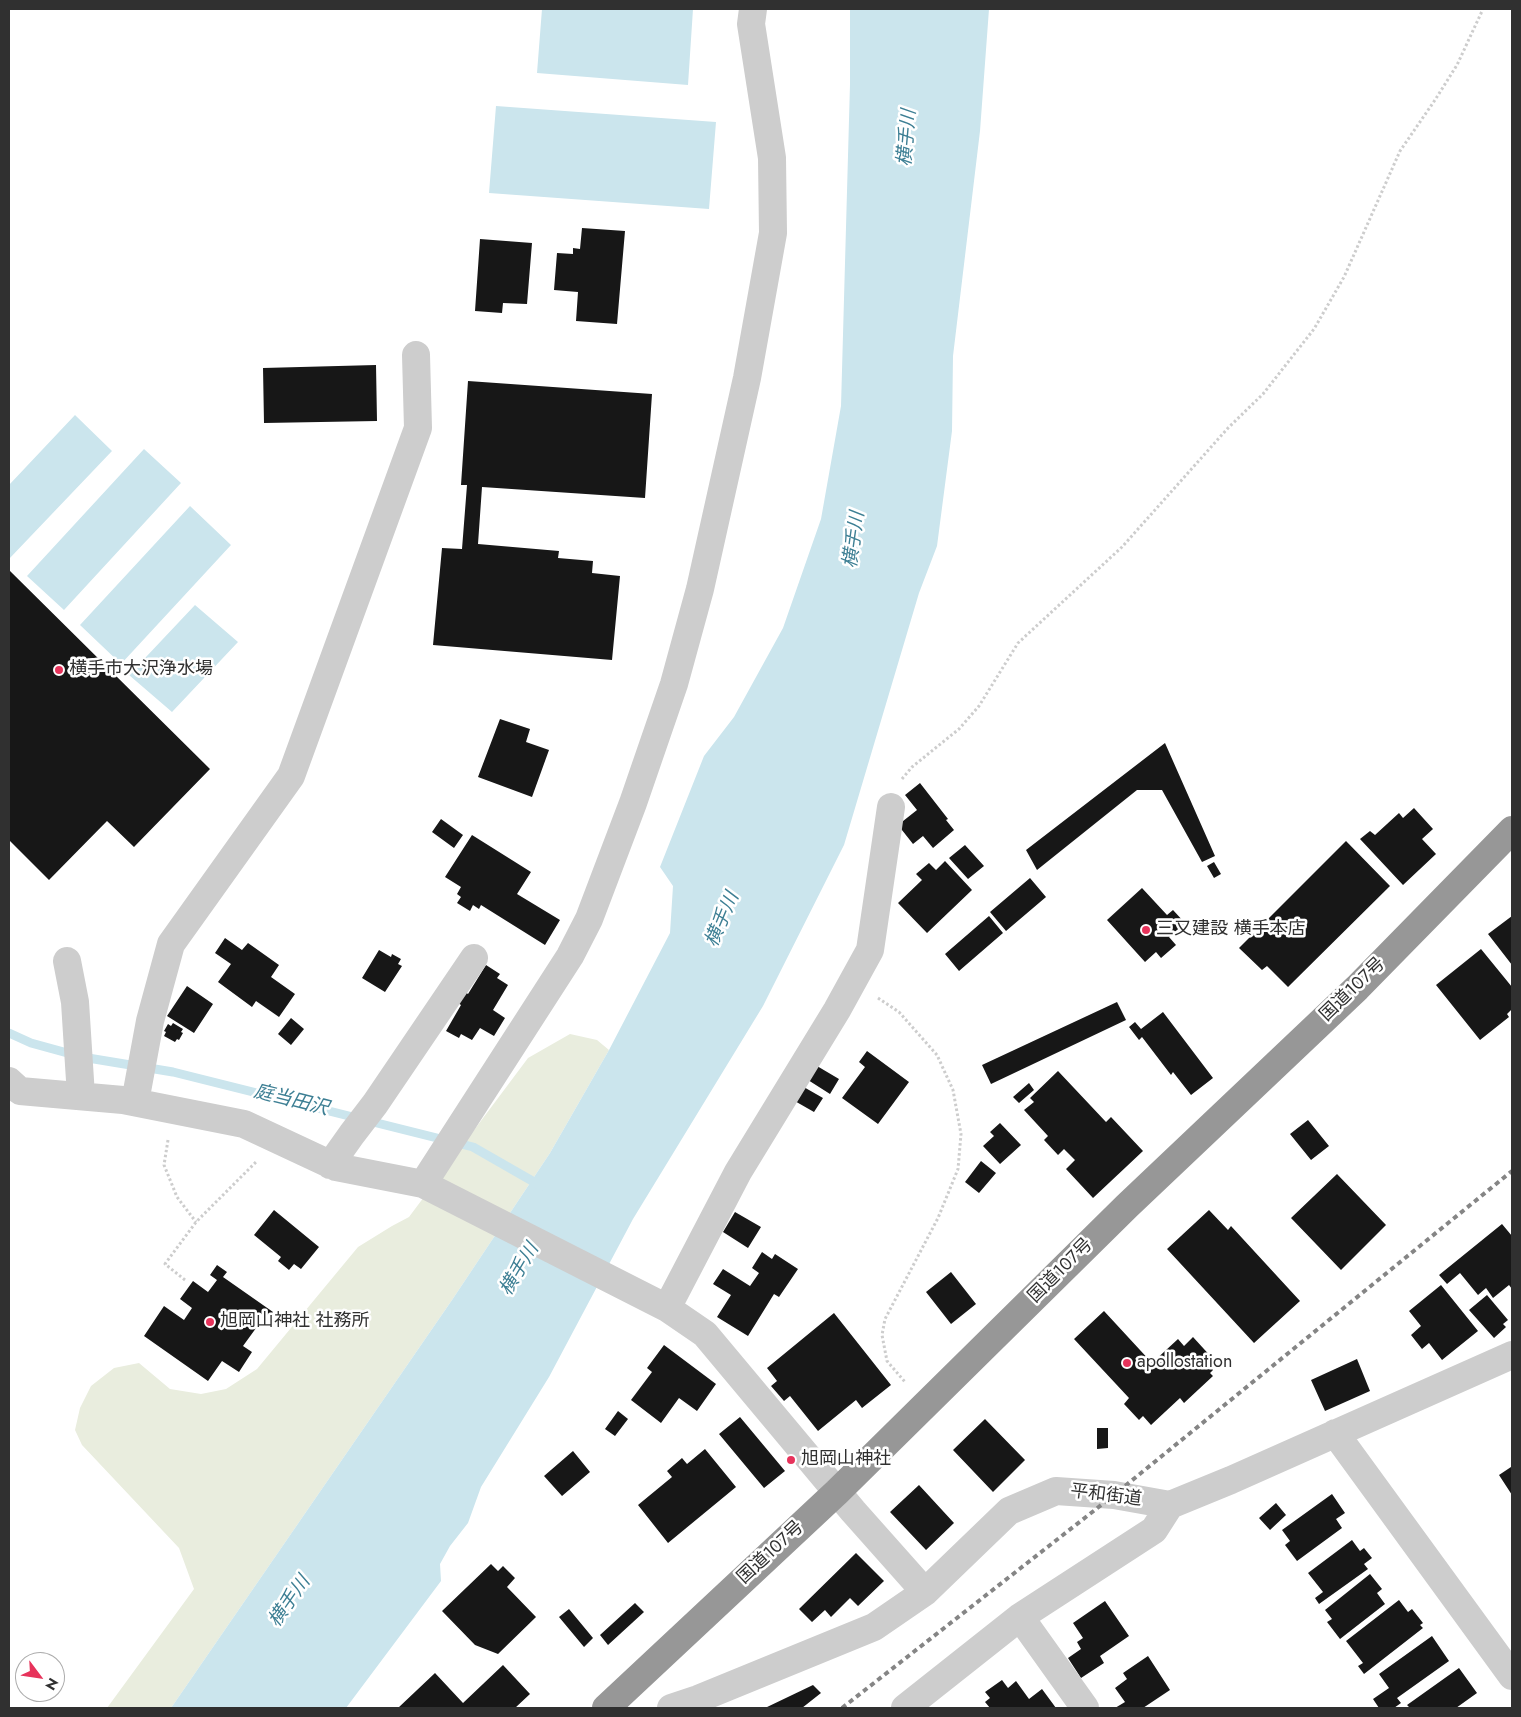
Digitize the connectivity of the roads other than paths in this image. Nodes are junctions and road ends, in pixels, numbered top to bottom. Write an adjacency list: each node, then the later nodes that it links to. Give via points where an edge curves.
1 (749, 14): 11 (street, via 772,158 773,233 747,378 700,588 674,684 589,919 570,956)
2 (416, 355): 9 (street, via 418,428 291,776 171,944 150,1021)
3 (891, 808): 12 (street, via 870,950 738,1172)
4 (1512, 830): 15 (highway, 国道107号, via 1357,988 1127,1206)
5 (474, 958): 10 (street)
6 (67, 961): 7 (street, via 75,1002)
7 (81, 1087): 8 (street); 9 (street)
8 (13, 1092)
9 (137, 1093): 10 (street, via 173,1110 244,1124)
10 (330, 1165): 11 (street)
11 (423, 1184): 12 (street)
12 (668, 1308): 15 (street, via 705,1334)
13 (1512, 1356): 14 (street)
14 (1335, 1433): 16 (street); 19 (street)
15 (837, 1492): 17 (street); 20 (highway, 国道107号)
16 (1170, 1505): 17 (street, 平和街道, via 1114,1495 1056,1491 1009,1510); 18 (street, via 1154,1530)
17 (925, 1592): 21 (street, 平和街道, via 874,1627)
18 (1020, 1617): 22 (street); 23 (street)
19 (1512, 1676)
20 (606, 1708)
21 (671, 1708)
22 (905, 1708)
23 (1085, 1708)

